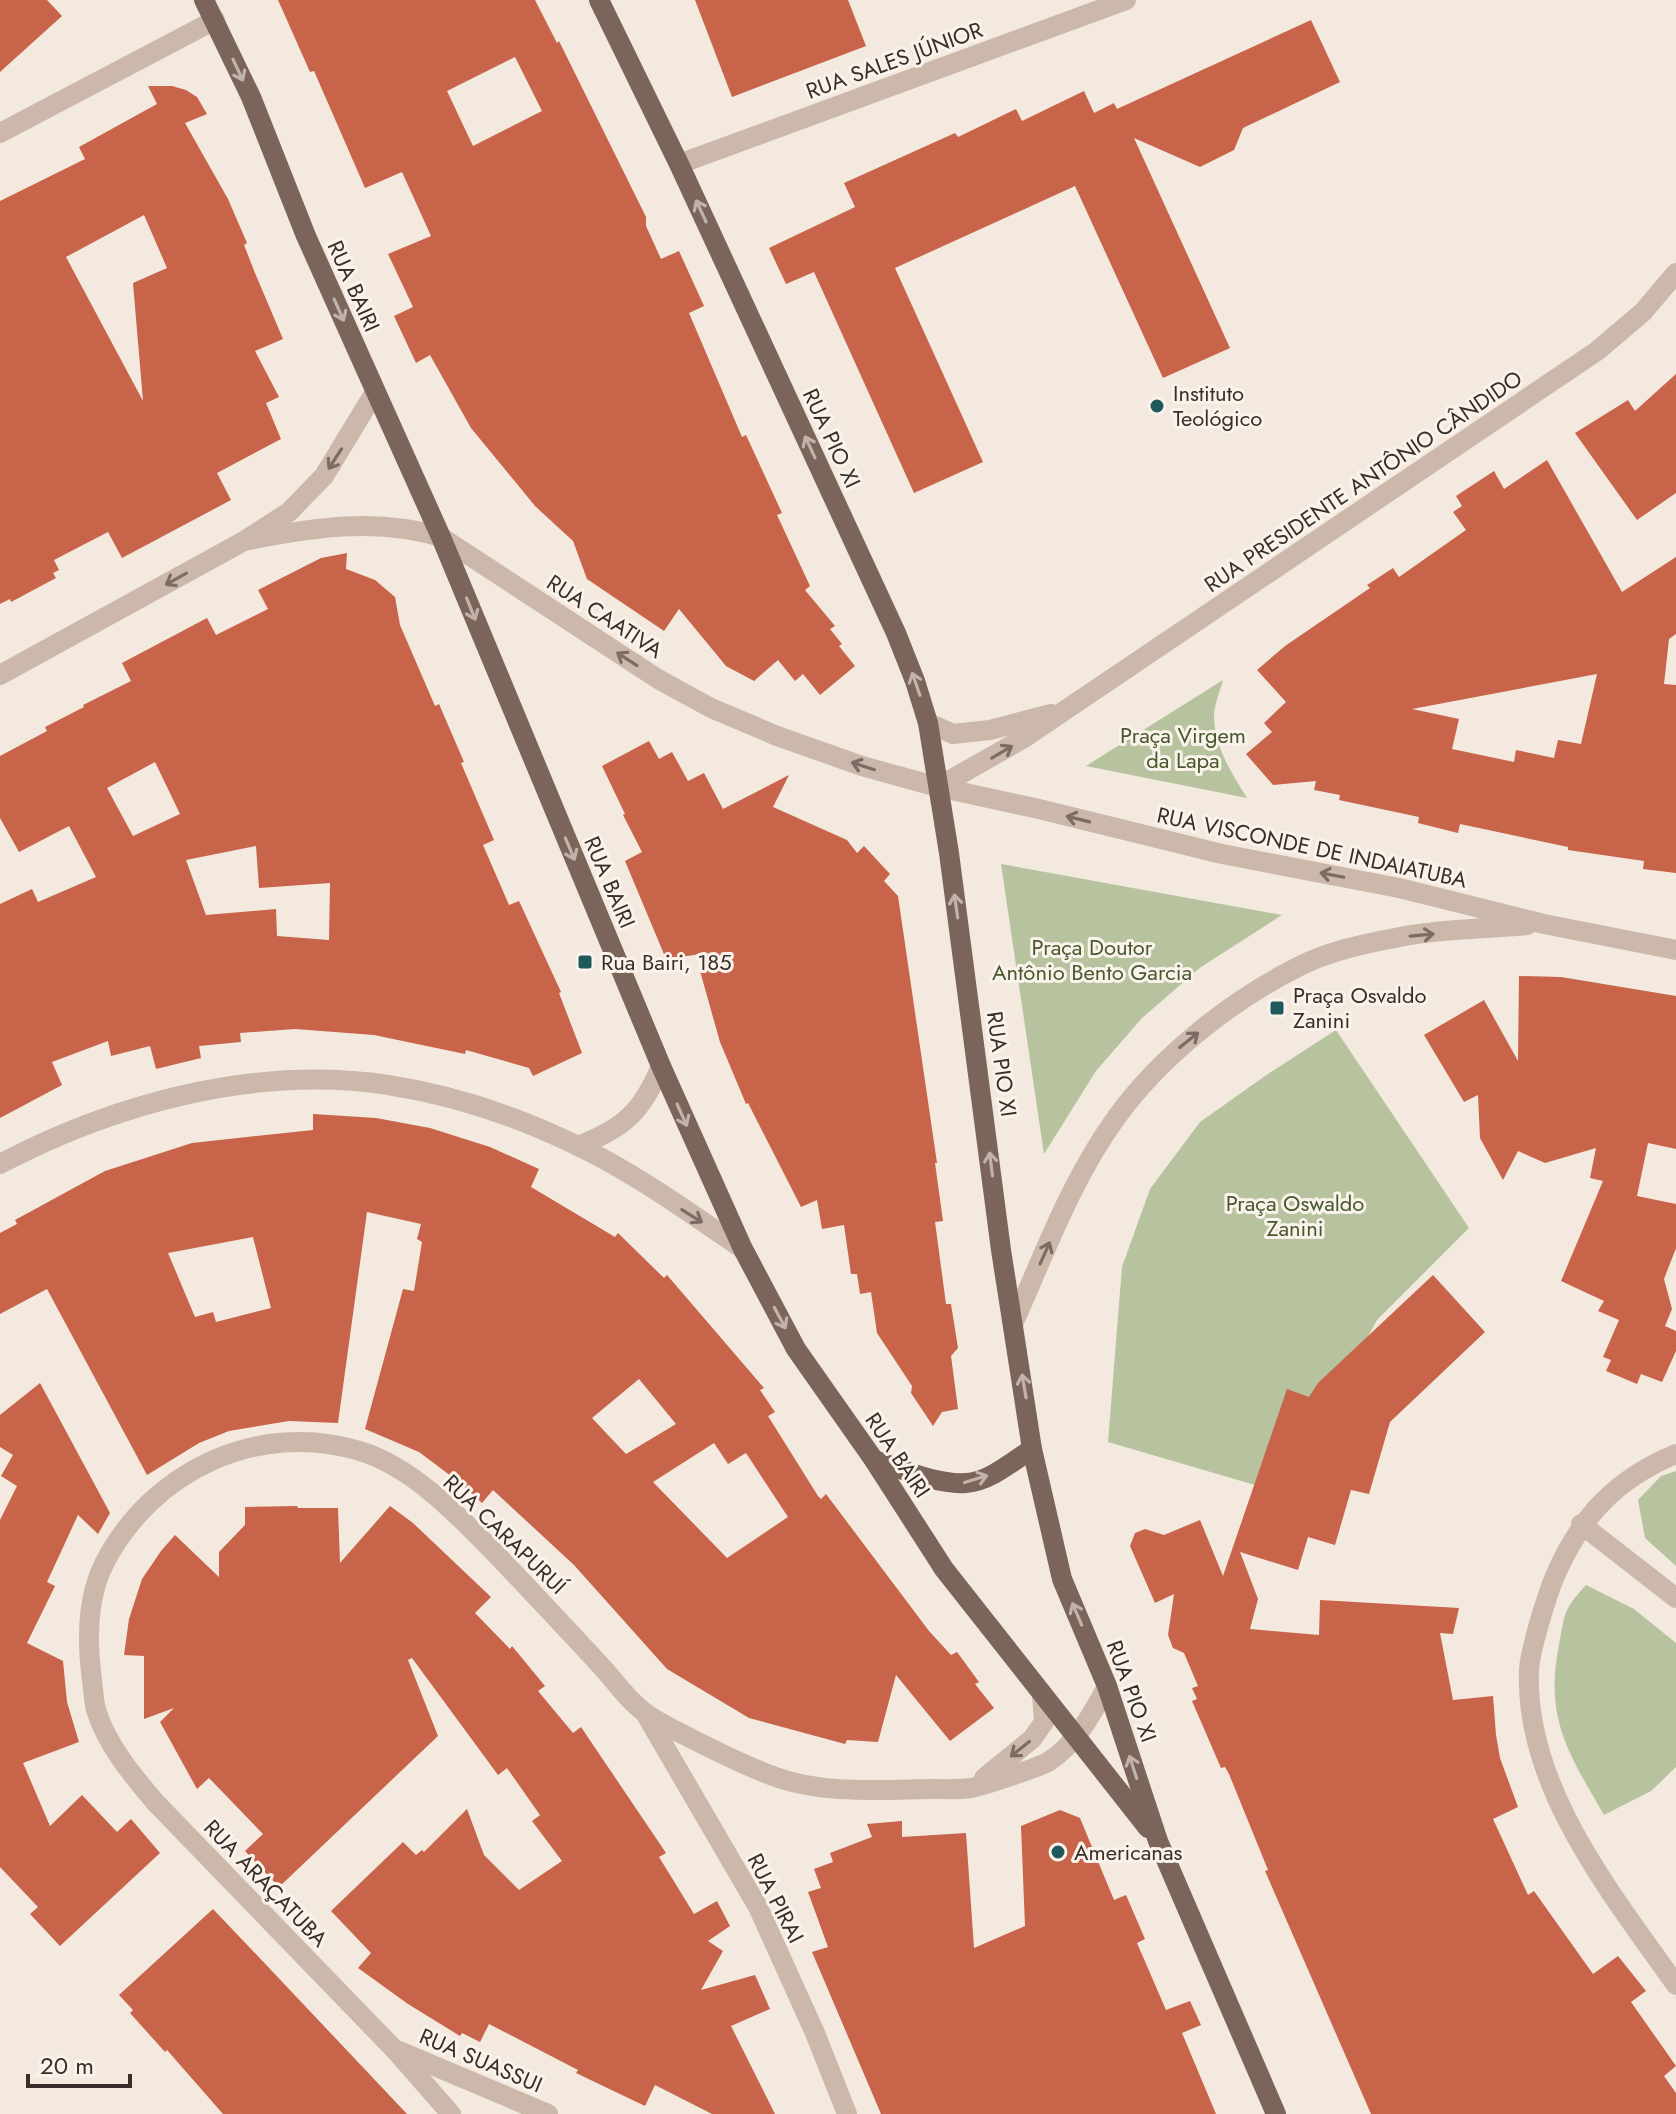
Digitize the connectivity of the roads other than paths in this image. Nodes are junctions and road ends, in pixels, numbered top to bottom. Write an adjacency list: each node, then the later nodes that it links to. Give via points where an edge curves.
1 (204, 0): 4 (main road, RUA BAIRI)
2 (599, 0): 6 (main road, RUA PIO XI)
3 (1126, 0): 6 (street, RUA SALES JÚNIOR)
4 (215, 20): 5 (street); 8 (main road, RUA BAIRI, one-way to 8)
5 (0, 133)
6 (679, 164): 13 (main road, RUA PIO XI, one-way to 6, via 896,633)
7 (1676, 273): 12 (street, RUA PRESIDENTE ANTÔNIO CÂNDIDO, via 1643,312 1597,351)
8 (375, 392): 9 (main road, RUA BAIRI); 10 (street, RUA CAATIVA, one-way to 10, via 316,485 289,512)
9 (441, 537): 10 (street, RUA CAATIVA, via 379,525 300,530); 14 (street, RUA CAATIVA, one-way to 9, via 862,766 711,708); 17 (main road, RUA BAIRI, one-way to 17)
10 (244, 541): 11 (street, RUA CAATIVA, one-way to 11)
11 (0, 675)
12 (1062, 712): 13 (street, RUA PRESIDENTE ANTÔNIO CÂNDIDO, via 953,734); 14 (street, RUA PRESIDENTE ANTÔNIO CÂNDIDO, one-way to 12)
13 (928, 723): 14 (main road, RUA PIO XI)
14 (938, 787): 15 (street, RUA VISCONDE DE INDAIATUBA, one-way to 14); 21 (main road, RUA PIO XI, one-way to 14)
15 (1544, 924): 16 (street, RUA VISCONDE DE INDAIATUBA); 21 (street, one-way to 15, via 1068,1203 1116,1118 1184,1044 1297,967 1338,952 1397,937)
16 (1676, 950)
17 (661, 1066): 18 (street, via 634,1115); 20 (main road, RUA BAIRI, one-way to 20)
18 (578, 1146): 19 (street, via 449,1096 385,1084 287,1081 217,1088 127,1110 41,1142); 20 (street, one-way to 20)
19 (0, 1164)
20 (743, 1249): 24 (main road, RUA BAIRI, one-way to 24, via 796,1349)
21 (1013, 1324): 22 (main road, RUA PIO XI, one-way to 21)
22 (1032, 1449): 24 (main road, one-way to 22, via 966,1483 983,1479); 28 (main road, RUA PIO XI, one-way to 22, via 1062,1579)
23 (1676, 1454): 25 (street, via 1618,1486)
24 (874, 1460): 29 (main road, RUA BAIRI, via 944,1569)
25 (1581, 1524): 26 (street); 34 (street, via 1551,1585 1536,1639 1529,1666 1530,1712 1543,1759 1578,1842)
26 (1676, 1598)
27 (89, 1660): 30 (street, RUA CARAPURUÍ, via 93,1599 104,1565 137,1515 174,1483 240,1448 290,1441 328,1443 388,1462 434,1495); 35 (street, RUA ARAÇATUBA, via 96,1709 131,1774)
28 (1107, 1686): 31 (street, RUA CARAPURUÍ); 33 (main road, RUA PIO XI, one-way to 28)
29 (1042, 1695): 31 (main road, RUA BAIRI); 32 (street, one-way to 32, via 1044,1722 1032,1739)
30 (645, 1713): 32 (street, RUA CARAPURUÍ, via 775,1777 828,1788); 38 (street, RUA PIRAI, via 758,1907)
31 (1075, 1736): 32 (street, RUA CARAPURUÍ, via 1048,1762); 33 (main road, RUA BAIRI)
32 (972, 1788)
33 (1158, 1841): 39 (main road, RUA PIO XI)
34 (1676, 1985)
35 (395, 2050): 36 (street, RUA ARAÇATUBA); 37 (street, RUA SUASSUI)
36 (451, 2114)
37 (548, 2114)
38 (847, 2114)
39 (1276, 2114)

